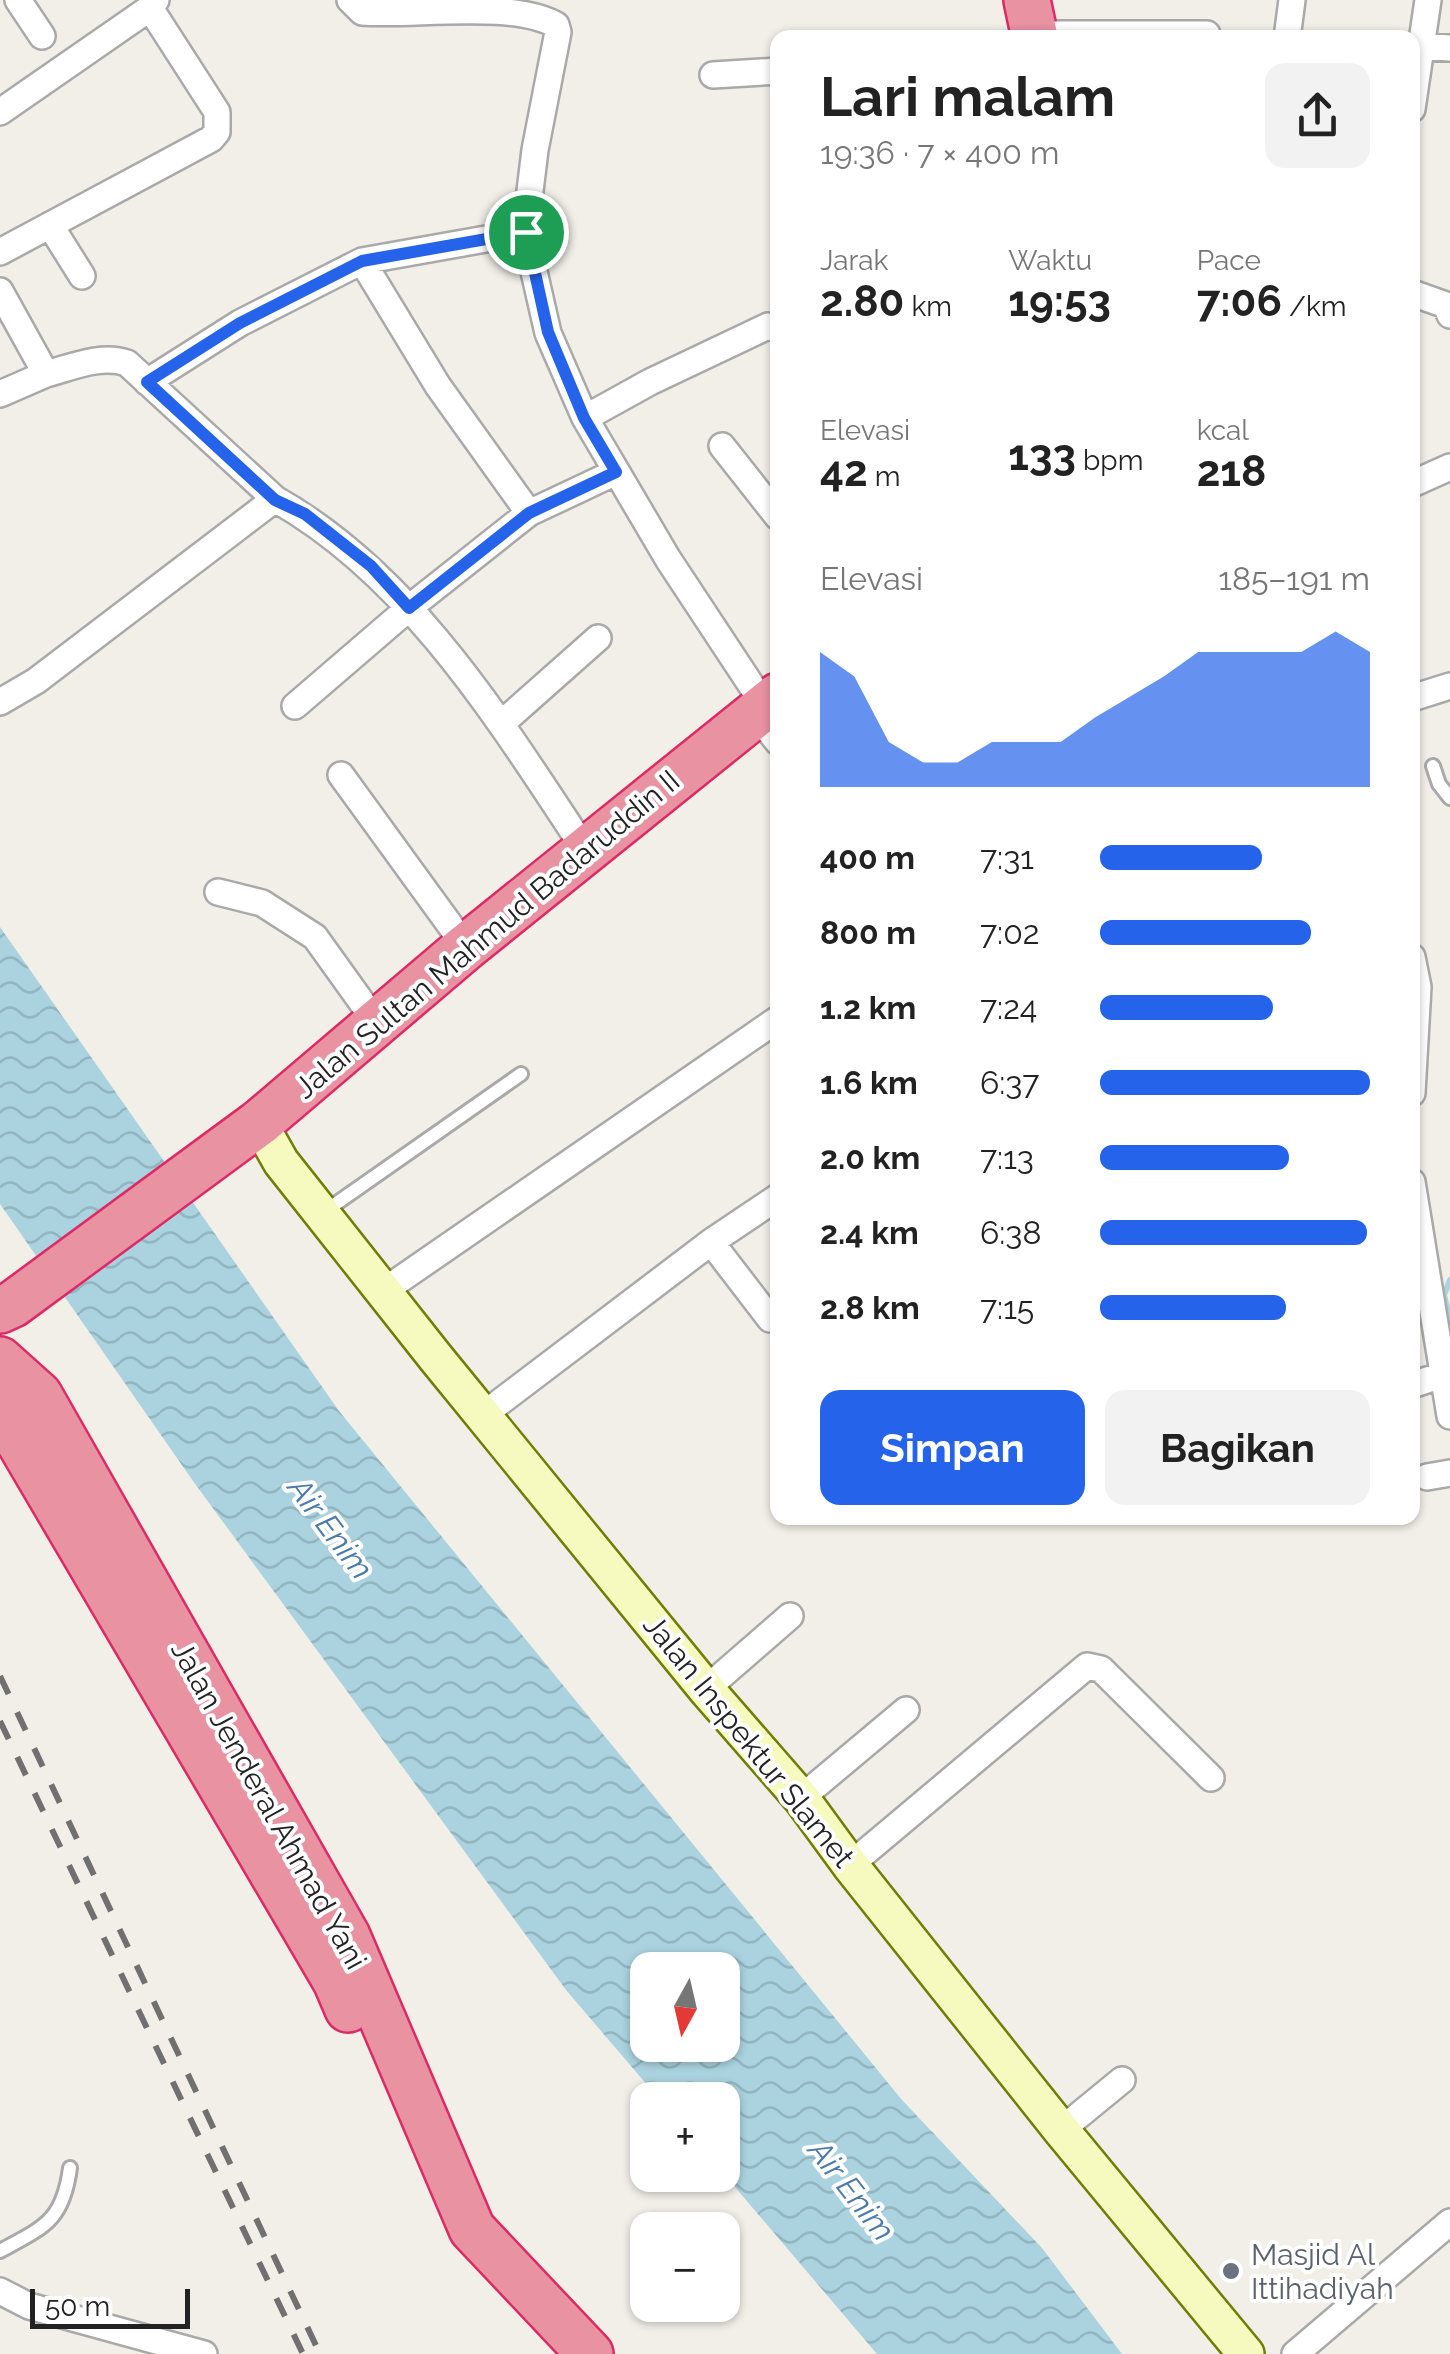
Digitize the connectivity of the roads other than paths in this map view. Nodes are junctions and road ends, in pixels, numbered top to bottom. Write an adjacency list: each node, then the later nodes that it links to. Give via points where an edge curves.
1 (18, 0): 9 (street)
2 (350, 0): 17 (street, via 362,12 504,13 556,26)
3 (1292, 0): 8 (street)
4 (1428, 0): 10 (street)
5 (153, 4): 15 (street); 16 (street, via 217,112 217,132)
6 (1032, 24): 7 (street)
7 (1137, 30)
8 (1288, 30)
9 (42, 36)
10 (1420, 41)
11 (1420, 46): 12 (street)
12 (1450, 48)
13 (770, 71): 14 (street)
14 (712, 75)
15 (0, 112)
16 (50, 224): 18 (street); 20 (street)
17 (526, 232): 19 (street); 28 (street, via 548,332)
18 (0, 252)
19 (362, 261): 26 (street, via 240,323); 35 (street, via 438,386)
20 (82, 276)
21 (0, 292): 25 (street)
22 (1420, 296): 23 (street)
23 (1449, 308)
24 (770, 326): 28 (street)
25 (46, 374): 26 (street, via 115,358); 27 (street)
26 (147, 382): 33 (street)
27 (0, 394)
28 (584, 418): 31 (street)
29 (722, 446): 34 (street)
30 (1450, 466): 32 (street)
31 (616, 472): 35 (street); 42 (street)
32 (1420, 480)
33 (275, 500): 36 (street, via 305,514 371,566); 40 (street)
34 (770, 507)
35 (529, 513): 36 (street)
36 (409, 608): 41 (street); 43 (street)
37 (598, 638): 43 (street)
38 (1450, 686): 39 (street)
39 (1420, 695)
40 (0, 702)
41 (295, 706)
42 (769, 714): 47 (highway, Jalan Sultan Mahmud Badaruddin II)
43 (501, 724): 47 (street)
44 (1433, 766): 46 (lane)
45 (341, 775): 49 (street)
46 (1450, 798)
47 (586, 851): 49 (highway, Jalan Sultan Mahmud Badaruddin II)
48 (218, 892): 50 (street, via 262,903 315,937)
49 (466, 946): 50 (highway, Jalan Sultan Mahmud Badaruddin II)
50 (376, 1022): 53 (highway, Jalan Sultan Mahmud Badaruddin II)
51 (770, 1025): 58 (street)
52 (522, 1074): 55 (lane)
53 (259, 1122): 55 (street, Jalan Inspektur Slamet); 59 (highway, Jalan Sultan Mahmud Badaruddin II)
54 (770, 1202): 57 (street)
55 (322, 1213): 58 (street, Jalan Inspektur Slamet)
56 (1420, 1233): 62 (street)
57 (712, 1242): 60 (street); 65 (street)
58 (385, 1290): 65 (street, Jalan Inspektur Slamet)
59 (6, 1307)
60 (770, 1319)
61 (0, 1360): 81 (highway, Jalan Jenderal Ahmad Yani, via 39,1395 348,1936 472,2230)
62 (1442, 1375): 63 (street); 66 (street)
63 (1420, 1382)
64 (0, 1409): 80 (highway, via 336,1981 443,2232)
65 (483, 1415): 68 (street, Jalan Inspektur Slamet)
66 (1450, 1416)
67 (790, 1616): 68 (street)
68 (706, 1689): 71 (street, Jalan Inspektur Slamet)
69 (906, 1710): 71 (street)
70 (1210, 1778): 72 (street, via 1102,1670 1086,1666)
71 (801, 1798): 72 (street, Jalan Inspektur Slamet)
72 (850, 1865): 74 (street, Jalan Inspektur Slamet)
73 (1122, 2080): 74 (street)
74 (1061, 2130): 82 (street, Jalan Inspektur Slamet)
75 (70, 2168): 77 (lane, via 60,2210 49,2224)
76 (1450, 2222): 83 (street)
77 (0, 2251)
78 (0, 2291): 79 (street, via 28,2306)
79 (204, 2354)
80 (553, 2354)
81 (590, 2354)
82 (1246, 2354)
83 (1295, 2354)

